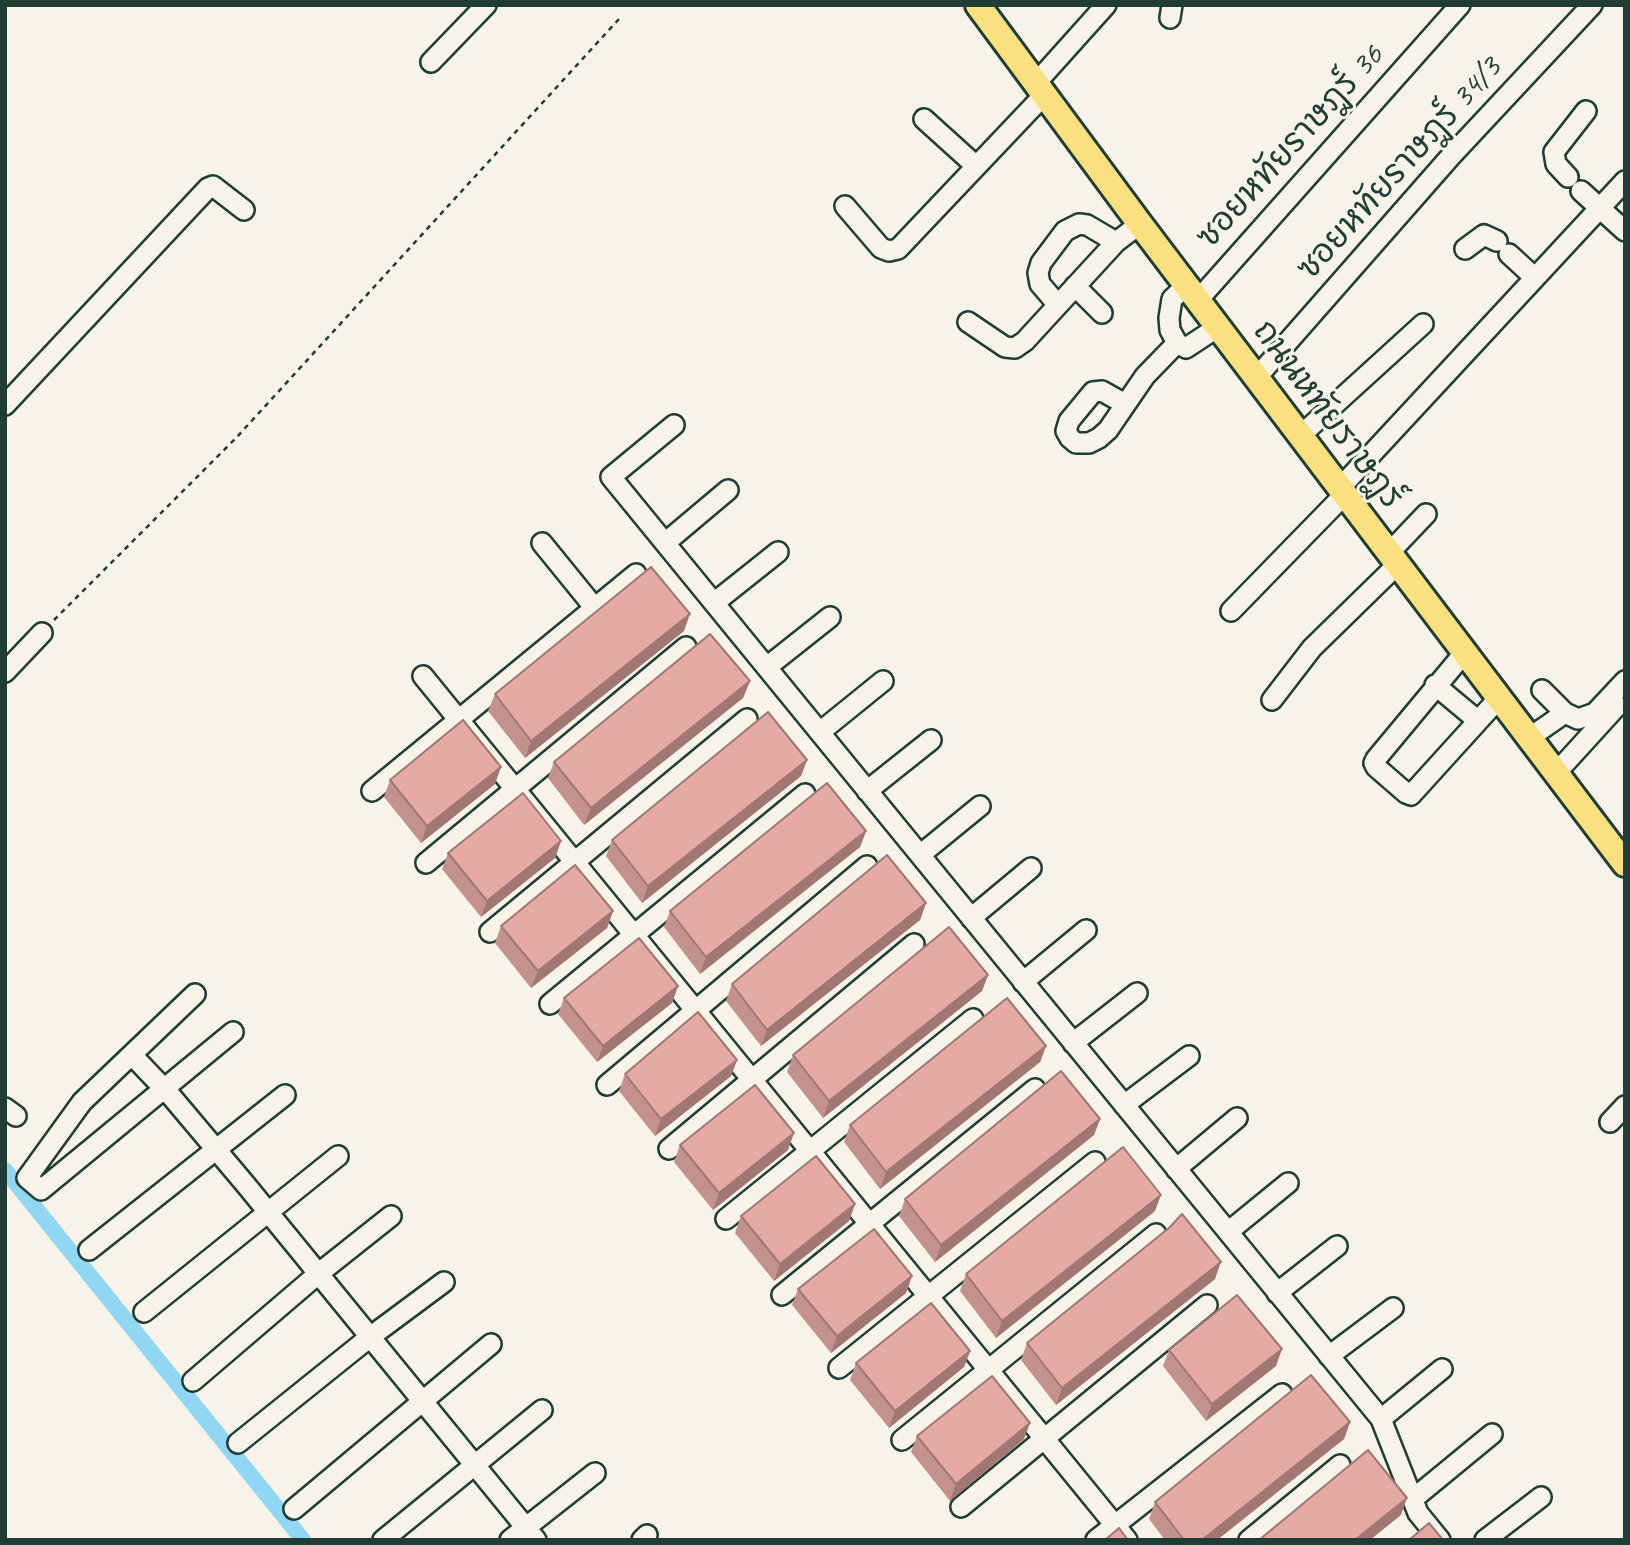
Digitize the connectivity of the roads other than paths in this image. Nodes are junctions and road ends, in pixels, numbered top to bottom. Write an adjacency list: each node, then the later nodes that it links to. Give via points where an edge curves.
1 (486, 5): 6 (street)
2 (978, 5): 7 (main road, ถนนหทัยราษฎร์)
3 (1106, 5): 7 (street)
4 (1460, 5): 21 (street, ซอยหทัยราษฎร์ 36)
5 (1592, 5): 28 (street, ซอยหทัยราษฎร์ 34/3, via 1451,156)
6 (431, 62)
7 (1040, 89): 10 (street); 15 (main road, ถนนหทัยราษฎร์)
8 (1586, 111): 13 (street, via 1554,152 1556,164)
9 (924, 119): 10 (street)
10 (976, 166): 12 (street, via 898,249 881,248)
11 (1625, 181): 13 (street)
12 (845, 206)
13 (1600, 207): 16 (street); 19 (street)
14 (244, 209): 30 (street, via 213,186 208,188)
15 (1140, 224): 17 (street); 21 (main road, ถนนหทัยราษฎร์)
16 (1625, 231)
17 (1116, 242): 20 (street); 22 (street, via 1080,223 1065,231 1038,273 1040,284)
18 (1465, 248): 19 (street, via 1485,235)
19 (1534, 277): 34 (street)
20 (1075, 286): 22 (street); 23 (street)
21 (1192, 292): 26 (main road, ถนนหทัยราษฎร์); 27 (street, ซอยหทัยราษฎร์ 36, via 1172,299 1170,330)
22 (1058, 304): 24 (street, via 1015,348 1005,347)
23 (1101, 313)
24 (968, 322)
25 (1423, 324): 32 (street)
26 (1219, 327): 27 (street, via 1186,348); 28 (main road, ถนนหทัยราษฎร์)
27 (1177, 343): 29 (street)
28 (1257, 377): 32 (main road, ถนนหทัยราษฎร์)
29 (1125, 404)
30 (5, 405)
31 (674, 425): 37 (street, via 611,477)
32 (1300, 436): 34 (main road, ถนนหทัยราษฎร์)
33 (729, 490): 37 (street)
34 (1342, 491): 39 (main road, ถนนหทัยราษฎร์); 43 (street)
35 (1426, 514): 39 (street)
36 (542, 543): 42 (street)
37 (665, 543): 41 (street)
38 (778, 552): 41 (street)
39 (1393, 559): 47 (main road, ถนนหทัยราษฎร์); 57 (street, via 1311,648)
40 (636, 574): 42 (street)
41 (714, 603): 48 (street)
42 (594, 607): 59 (street)
43 (1231, 611)
44 (830, 617): 48 (street)
45 (42, 633): 49 (street)
46 (686, 647): 66 (street)
47 (1465, 652): 53 (street); 55 (main road, ถนนหทัยราษฎร์)
48 (767, 667): 62 (street)
49 (5, 672)
50 (423, 676): 59 (street)
51 (883, 681): 62 (street)
52 (1625, 681): 58 (street, via 1595,713 1578,719)
53 (1435, 685): 61 (street); 61 (street, via 1374,763 1406,793 1415,792)
54 (1542, 690): 58 (street)
55 (1499, 698): 61 (street); 63 (main road, ถนนหทัยราษฎร์)
56 (1625, 698): 65 (street)
57 (1272, 700)
58 (1564, 713): 63 (street)
59 (459, 719): 66 (street); 67 (street)
60 (747, 719): 72 (street)
61 (1477, 720)
62 (820, 732): 68 (street)
63 (1530, 738): 65 (main road, ถนนหทัยราษฎร์)
64 (931, 740): 68 (street)
65 (1556, 773): 74 (main road, ถนนหทัยราษฎร์)
66 (515, 789): 72 (street); 73 (street)
67 (372, 791)
68 (867, 791): 71 (street)
69 (805, 794): 80 (street)
70 (980, 806): 71 (street)
71 (920, 855): 77 (street)
72 (575, 862): 79 (street); 80 (street)
73 (426, 863)
74 (1625, 864)
75 (867, 866): 86 (street)
76 (1031, 868): 77 (street)
77 (971, 918): 82 (street)
78 (1086, 930): 82 (street)
79 (490, 932)
80 (635, 935): 85 (street); 86 (street)
81 (914, 944): 92 (street)
82 (1023, 982): 89 (street)
83 (1137, 993): 89 (street)
84 (195, 994): 90 (street)
85 (550, 1004)
86 (695, 1010): 92 (street); 93 (street)
87 (972, 1019): 103 (street)
88 (233, 1032): 94 (street)
89 (1073, 1042): 97 (street)
90 (132, 1055): 94 (street); 94 (street, via 82,1102 27,1178 41,1190)
91 (1189, 1056): 97 (street)
92 (752, 1079): 102 (street); 103 (street)
93 (607, 1084)
94 (163, 1088): 101 (street)
95 (1035, 1089): 111 (street)
96 (285, 1095): 101 (street)
97 (1124, 1105): 106 (street)
98 (1625, 1106): 100 (street)
99 (1237, 1118): 106 (street)
100 (1610, 1122)
101 (215, 1149): 108 (street); 115 (street)
102 (669, 1149)
103 (809, 1149): 110 (street); 111 (street)
104 (338, 1156): 108 (street)
105 (1094, 1162): 119 (street)
106 (1176, 1169): 112 (street)
107 (1288, 1183): 112 (street)
108 (268, 1212): 116 (street); 123 (street)
109 (391, 1216): 116 (street)
110 (726, 1219)
111 (870, 1224): 119 (street); 120 (street)
112 (1228, 1232): 118 (street)
113 (1156, 1234): 129 (street)
114 (1337, 1246): 118 (street)
115 (89, 1250)
116 (318, 1275): 124 (street); 130 (street)
117 (444, 1282): 124 (street)
118 (1277, 1293): 126 (street)
119 (928, 1295): 127 (street); 129 (street)
120 (782, 1296)
121 (1207, 1305): 136 (street)
122 (1393, 1308): 126 (street)
123 (144, 1312)
124 (370, 1337): 132 (street); 138 (street)
125 (491, 1344): 132 (street)
126 (1329, 1356): 134 (street)
127 (839, 1368)
128 (1442, 1369): 134 (street)
129 (989, 1370): 136 (street); 137 (street)
130 (193, 1381)
131 (1282, 1394): 146 (street)
132 (421, 1401): 139 (street); 145 (street)
133 (542, 1410): 139 (street)
134 (1381, 1419): 143 (street)
135 (1492, 1434): 143 (street)
136 (1045, 1438): 144 (street); 146 (street)
137 (902, 1440)
138 (239, 1443)
139 (474, 1465): 147 (street); 148 (street)
140 (1340, 1465): 151 (street)
141 (595, 1473): 147 (street)
142 (1541, 1497): 153 (street)
143 (1413, 1499): 152 (street, via 1418,1513)
144 (961, 1507)
145 (294, 1509)
146 (1121, 1532): 150 (street)
147 (531, 1533): 149 (street)
148 (383, 1540)
149 (510, 1540)
150 (1096, 1540)
151 (1249, 1540)
152 (1440, 1540)
153 (1485, 1540)

